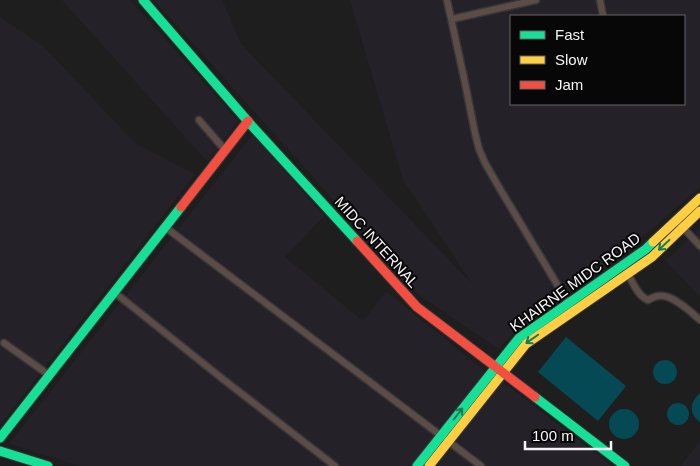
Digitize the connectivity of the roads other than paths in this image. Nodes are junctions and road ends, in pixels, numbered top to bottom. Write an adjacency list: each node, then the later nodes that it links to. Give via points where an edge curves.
1 (143, 0): 8 (street, MIDC INTERNAL)
2 (447, 0): 6 (street)
3 (536, 0): 6 (street)
4 (600, 0): 5 (street)
5 (603, 15)
6 (452, 18): 17 (street, via 479,149)
7 (200, 120): 9 (street)
8 (248, 121): 9 (street); 20 (street, MIDC INTERNAL, via 417,307)
9 (225, 150): 13 (street)
10 (700, 198): 12 (street, KHAIRNE MIDC ROAD)
11 (700, 211): 12 (street, KHAIRNE MIDC ROAD)
12 (680, 224): 14 (street); 15 (street, KHAIRNE MIDC ROAD, one-way to 15, via 652,257); 17 (street, KHAIRNE MIDC ROAD)
13 (165, 227): 16 (street); 23 (street)
14 (700, 246)
15 (628, 274): 17 (street, KHAIRNE MIDC ROAD); 18 (street, via 644,298 648,300 662,295 687,308)
16 (114, 292): 21 (street); 26 (street)
17 (571, 307): 20 (street, KHAIRNE MIDC ROAD, via 518,338)
18 (700, 320)
19 (4, 343): 21 (street)
20 (500, 369): 23 (street, KHAIRNE MIDC ROAD); 30 (street, MIDC INTERNAL)
21 (49, 375): 22 (street)
22 (0, 438)
23 (445, 439): 27 (street, KHAIRNE MIDC ROAD); 28 (street, KHAIRNE MIDC ROAD); 29 (street)
24 (0, 448): 25 (street)
25 (48, 466)
26 (335, 466)
27 (417, 466)
28 (429, 466)
29 (481, 466)
30 (625, 466)

